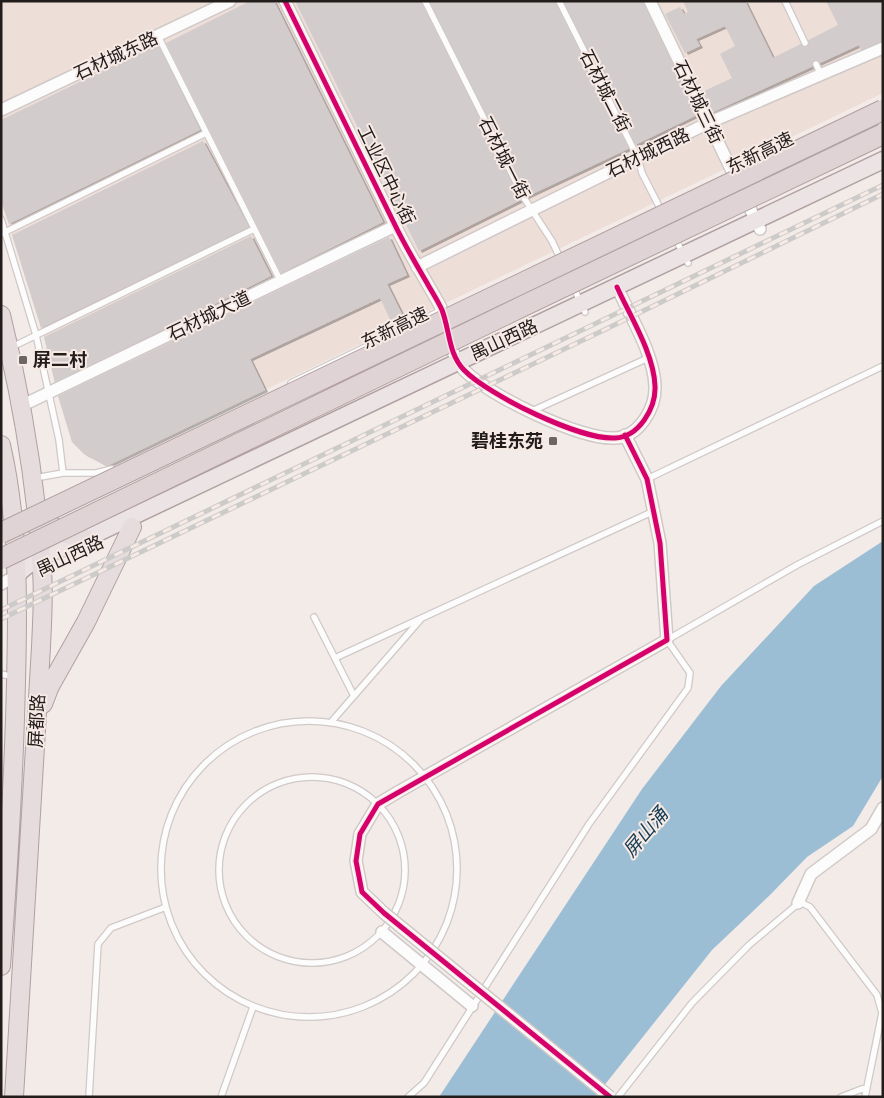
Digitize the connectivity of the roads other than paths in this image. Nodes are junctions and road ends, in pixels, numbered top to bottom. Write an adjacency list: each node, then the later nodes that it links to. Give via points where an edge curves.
1 (230, 1): 7 (street, 石材城东路)
2 (285, 1): 22 (street, 工业区中心街)
3 (426, 1): 18 (lane, 石材城一街)
4 (559, 1): 15 (lane, 石材城二街)
5 (650, 1): 12 (street, 石材城三街)
6 (785, 1): 8 (lane)
7 (158, 36): 10 (street, 石材城东路); 13 (lane)
8 (805, 43)
9 (883, 48): 12 (street, 石材城西路, via 818,69)
10 (1, 110)
11 (883, 110): 52 (highway, 东新高速, bridge)
12 (708, 123): 15 (street, 石材城西路); 21 (street, 石材城三街)
13 (206, 133): 23 (lane); 25 (lane)
14 (883, 134): 54 (highway, 东新高速, bridge)
15 (638, 158): 18 (street, 石材城西路); 20 (lane, 石材城二街, via 642,173)
16 (883, 160): 21 (main road, 禺山西路)
17 (883, 171): 21 (main road, 禺山西路)
18 (531, 211): 27 (street, 石材城西路); 30 (lane, 石材城一街, via 552,242)
19 (1, 219): 25 (lane)
20 (667, 222)
21 (758, 225): 26 (main road, 禺山西路)
22 (395, 226): 27 (street, 工业区中心街); 28 (street, 石材城大道)
23 (254, 229): 28 (lane); 33 (lane)
24 (671, 230): 26 (lane)
25 (3, 233): 33 (lane)
26 (686, 259): 29 (main road, 禺山西路)
27 (417, 266): 31 (street, 工业区中心街)
28 (281, 282): 39 (street, 石材城大道)
29 (619, 291): 30 (main road, 禺山西路); 35 (street)
30 (583, 308): 36 (main road, 禺山西路)
31 (442, 310): 36 (street, 工业区中心街, via 450,345); 38 (lane)
32 (1, 315): 34 (highway, 屏都路)
33 (36, 335): 34 (lane); 39 (lane)
34 (10, 348): 40 (highway, 屏都路)
35 (648, 358): 41 (lane); 42 (street, via 655,382 653,402 639,427)
36 (461, 366): 41 (street, via 510,402); 51 (main road, 禺山西路); 53 (main road, 禺山西路)
37 (883, 366): 47 (lane)
38 (284, 386)
39 (49, 393): 40 (street, 石材城大道); 45 (lane)
40 (22, 406): 46 (highway, 屏都路)
41 (530, 412): 42 (street, via 597,436 616,438)
42 (624, 435): 47 (street)
43 (1, 445): 56 (highway, 屏都路, via 12,513)
44 (117, 467): 45 (lane, via 96,473)
45 (63, 473): 46 (lane)
46 (33, 479): 48 (highway, 屏都路)
47 (647, 479): 49 (street)
48 (36, 498): 53 (highway, via 49,524 60,532); 55 (highway, 屏都路)
49 (654, 511): 58 (lane); 59 (street, via 660,543)
50 (883, 521): 59 (lane, via 797,565)
51 (132, 527): 55 (main road, 禺山西路); 63 (highway, via 86,622 50,686)
52 (1, 533)
53 (84, 539): 55 (main road, 禺山西路)
54 (1, 558)
55 (41, 564): 56 (main road, 禺山西路, via 22,577); 63 (highway, 屏都路, via 41,647)
56 (9, 580): 61 (highway, 屏都路)
57 (314, 617): 60 (lane)
58 (422, 618): 60 (lane); 62 (lane)
59 (666, 640): 65 (street); 74 (lane, via 690,673 688,688 589,824)
60 (335, 658): 62 (lane)
61 (9, 676): 70 (highway, 屏都路, via 15,735)
62 (354, 696): 64 (lane)
63 (36, 721): 77 (highway, 屏都路)
64 (332, 721): 65 (lane, via 354,726 394,746); 69 (lane, via 288,722 253,731 208,760 190,780 176,802 163,845 161,881)
65 (426, 776): 66 (street); 72 (lane, via 442,801 452,828 457,866 450,914 439,941)
66 (378, 804): 71 (lane, via 395,827 404,853 405,881 397,908); 71 (lane, via 359,789 336,780 312,776 287,780 264,790 245,805 230,825 222,848 219,873 223,897 233,920 249,939 269,953 293,962 317,964 342,959 364,948); 81 (street, bridge, via 360,834 356,861 362,892)
67 (883, 808): 68 (street, via 871,828 811,874)
68 (798, 903): 76 (lane, via 810,907 877,994 882,1014); 82 (lane, via 749,945 692,1003)
69 (166, 907): 75 (lane, via 178,939 198,967 223,990); 78 (lane, via 111,928 98,944)
70 (3, 909): 73 (highway, 屏都路)
71 (382, 932): 72 (street)
72 (422, 965): 74 (street); 75 (lane, via 400,986 374,1003 344,1014 314,1018 283,1016)
73 (1, 966)
74 (472, 1006): 80 (lane, via 424,1083)
75 (253, 1007): 79 (lane)
76 (867, 1087): 83 (lane); 84 (lane)
77 (14, 1097)
78 (89, 1097)
79 (221, 1097)
80 (408, 1097)
81 (610, 1097)
82 (618, 1097)
83 (841, 1097)
84 (864, 1097)

